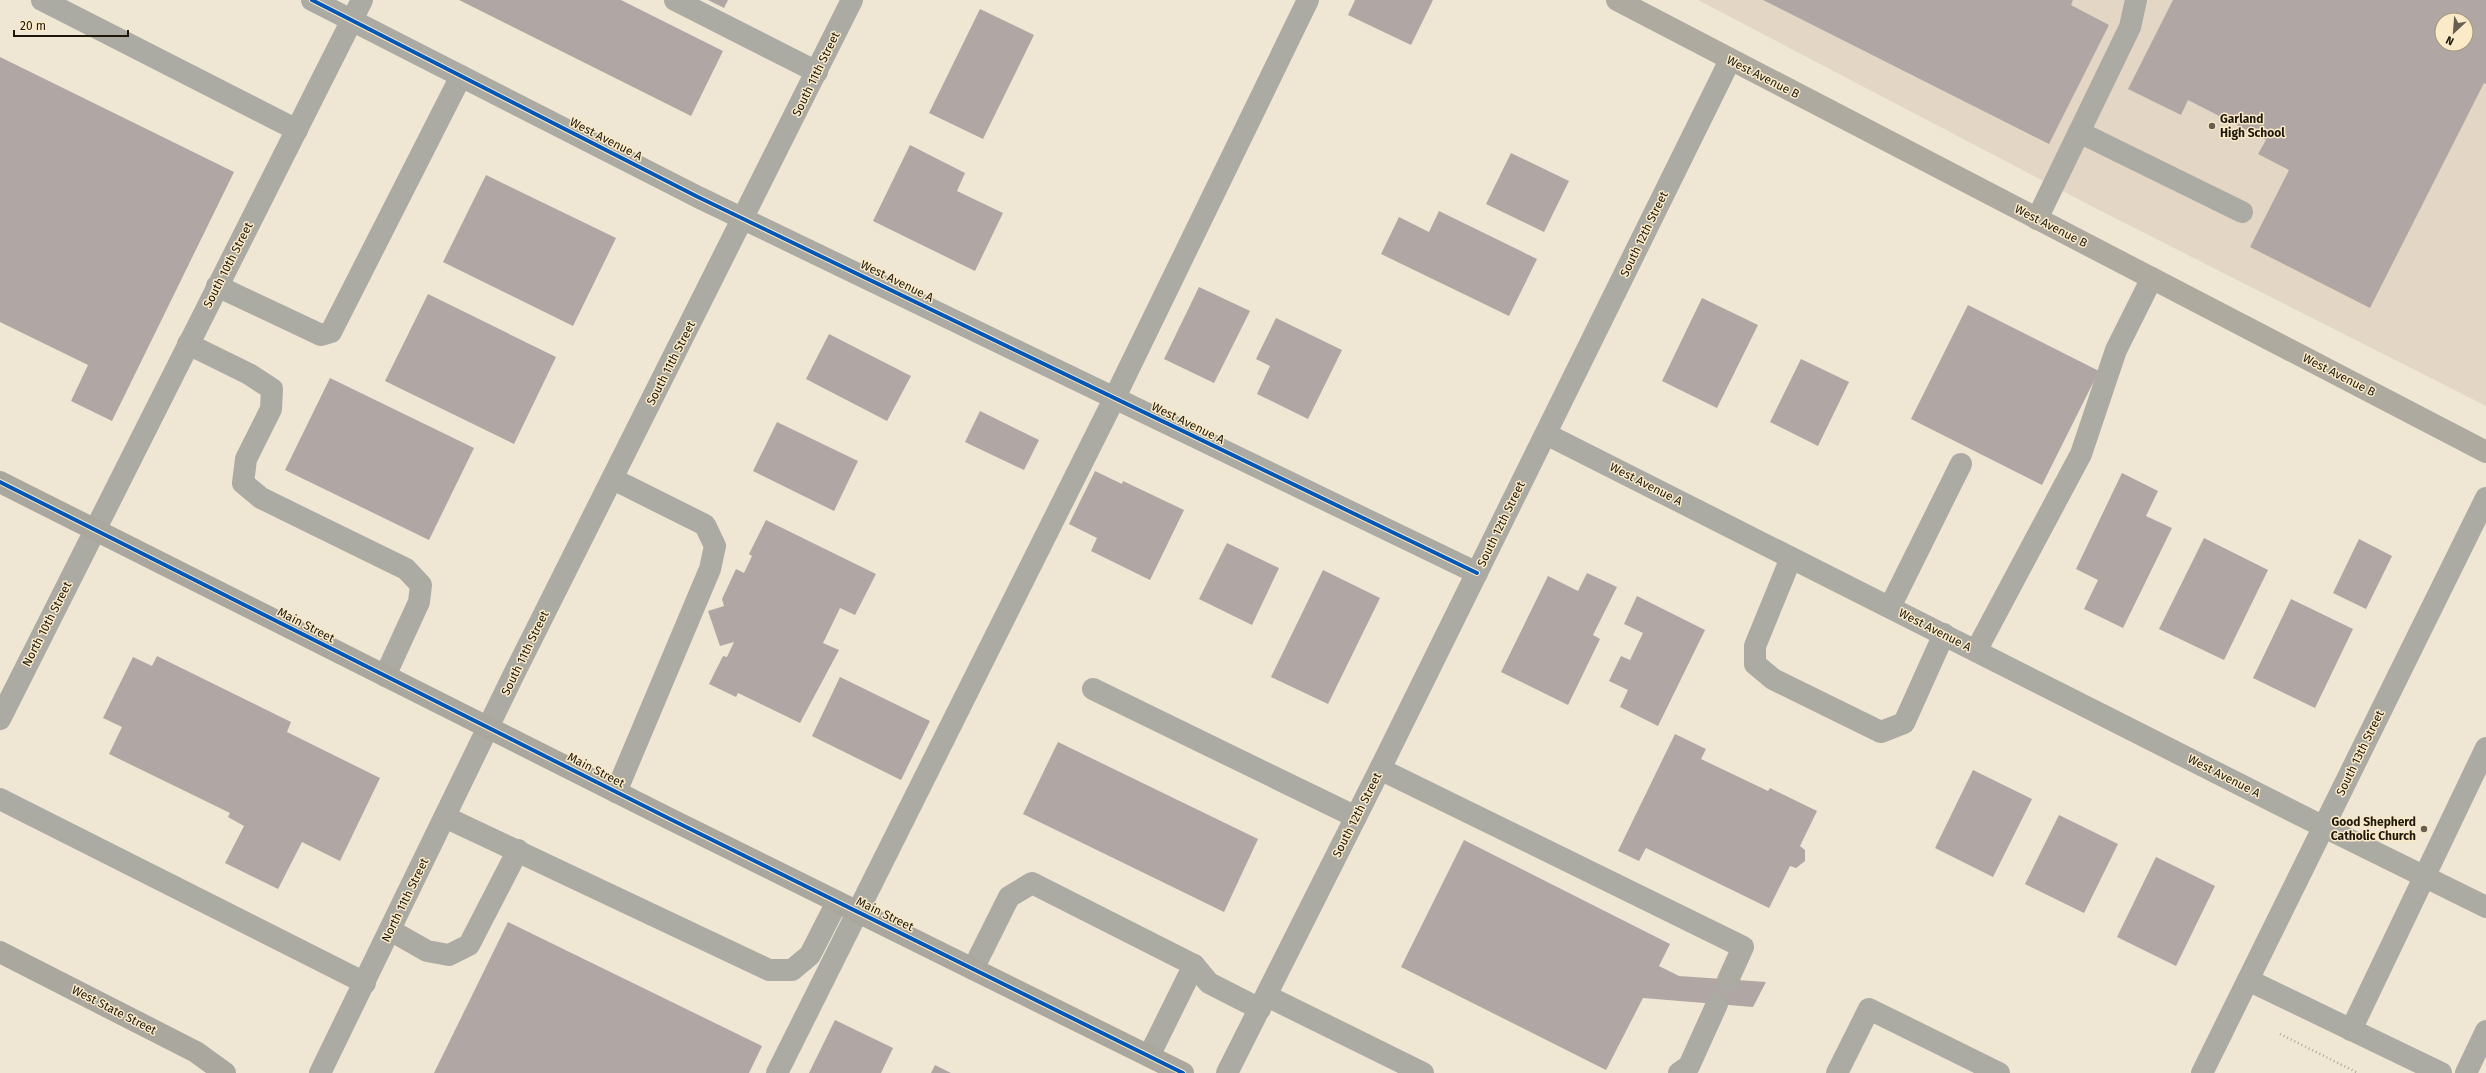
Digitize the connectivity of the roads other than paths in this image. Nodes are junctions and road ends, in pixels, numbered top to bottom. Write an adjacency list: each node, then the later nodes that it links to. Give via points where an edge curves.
1 (42, 0): 13 (street)
2 (312, 0): 9 (street, West Avenue A)
3 (362, 0): 9 (street, South 10th Street)
4 (675, 0): 11 (street)
5 (852, 0): 11 (street, South 11th Street)
6 (1308, 0): 21 (street)
7 (1617, 0): 10 (main road, West Avenue B)
8 (2136, 0): 14 (street, via 2130,27)
9 (352, 20): 12 (street, West Avenue A); 13 (street, South 10th Street)
10 (1730, 60): 17 (main road, West Avenue B); 22 (street, South 12th Street)
11 (817, 72): 16 (street, South 11th Street)
12 (461, 76): 16 (street, West Avenue A); 19 (street, via 331,332 321,335)
13 (297, 130): 19 (street, South 10th Street)
14 (2080, 132): 15 (street); 17 (street)
15 (2242, 212)
16 (744, 218): 21 (street, West Avenue A); 25 (street, South 11th Street)
17 (2037, 219): 18 (main road, West Avenue B)
18 (2152, 278): 23 (main road, West Avenue B); 33 (street, via 2116,350 2081,454)
19 (217, 286): 20 (street, South 10th Street)
20 (188, 344): 28 (street, South 10th Street); 34 (street, via 249,374 272,389 271,409 246,459 243,483 260,498 406,569 421,585 419,602)
21 (1114, 399): 30 (street, West Avenue A); 49 (street)
22 (1546, 434): 29 (street, West Avenue A); 30 (street, South 12th Street)
23 (2486, 452)
24 (1962, 464): 31 (street)
25 (613, 479): 37 (street, South 11th Street, via 512,678); 40 (street, via 705,525 715,546 710,569)
26 (0, 482): 28 (main road, Main Street)
27 (2486, 498): 44 (street, South 13th Street)
28 (95, 530): 34 (main road, Main Street); 36 (street, North 10th Street)
29 (1791, 558): 31 (street, West Avenue A); 32 (street, via 1755,646 1755,664 1773,679 1881,732 1904,723)
30 (1477, 573): 39 (street, South 12th Street)
31 (1890, 607): 32 (street, West Avenue A)
32 (1944, 634): 33 (street, West Avenue A)
33 (1976, 651): 44 (street, West Avenue A)
34 (385, 676): 37 (main road, Main Street)
35 (1093, 689): 43 (street)
36 (0, 719)
37 (490, 727): 40 (main road, Main Street); 42 (street, North 11th Street)
38 (2486, 748): 46 (street)
39 (1380, 769): 43 (street, South 12th Street); 54 (street, via 1743,947)
40 (616, 792): 47 (main road, Main Street)
41 (0, 799): 56 (street)
42 (446, 817): 45 (street); 50 (street, North 11th Street)
43 (1356, 817): 57 (street, South 12th Street)
44 (2324, 827): 46 (street, West Avenue A); 55 (street, South 13th Street)
45 (518, 850): 47 (street, via 769,970 792,970 810,955); 50 (street, via 469,946 449,955 427,950)
46 (2425, 877): 48 (street, West Avenue A); 59 (street)
47 (838, 902): 49 (main road, Main Street)
48 (2486, 907)
49 (858, 912): 53 (main road, Main Street); 66 (street)
50 (390, 930): 56 (street, North 11th Street)
51 (0, 952): 64 (main road, West State Street, via 196,1052)
52 (1194, 966): 53 (street, via 1032,883 1009,897); 57 (street, via 1209,983); 61 (street)
53 (973, 969): 61 (main road, Main Street)
54 (1728, 980)
55 (2248, 980): 59 (street); 72 (street, South 13th Street)
56 (365, 983): 65 (street, North 11th Street)
57 (1263, 1003): 68 (street, South 12th Street); 69 (street)
58 (1718, 1004): 63 (street)
59 (2351, 1030): 73 (street)
60 (2486, 1031): 74 (street)
61 (1150, 1056): 67 (main road, Main Street)
62 (1962, 1065): 70 (street, via 1869,1009); 71 (street)
63 (1684, 1070)
64 (225, 1073)
65 (320, 1073)
66 (777, 1073)
67 (1183, 1073)
68 (1227, 1073)
69 (1422, 1073)
70 (1837, 1073)
71 (2000, 1073)
72 (2202, 1073)
73 (2441, 1073)
74 (2466, 1073)

